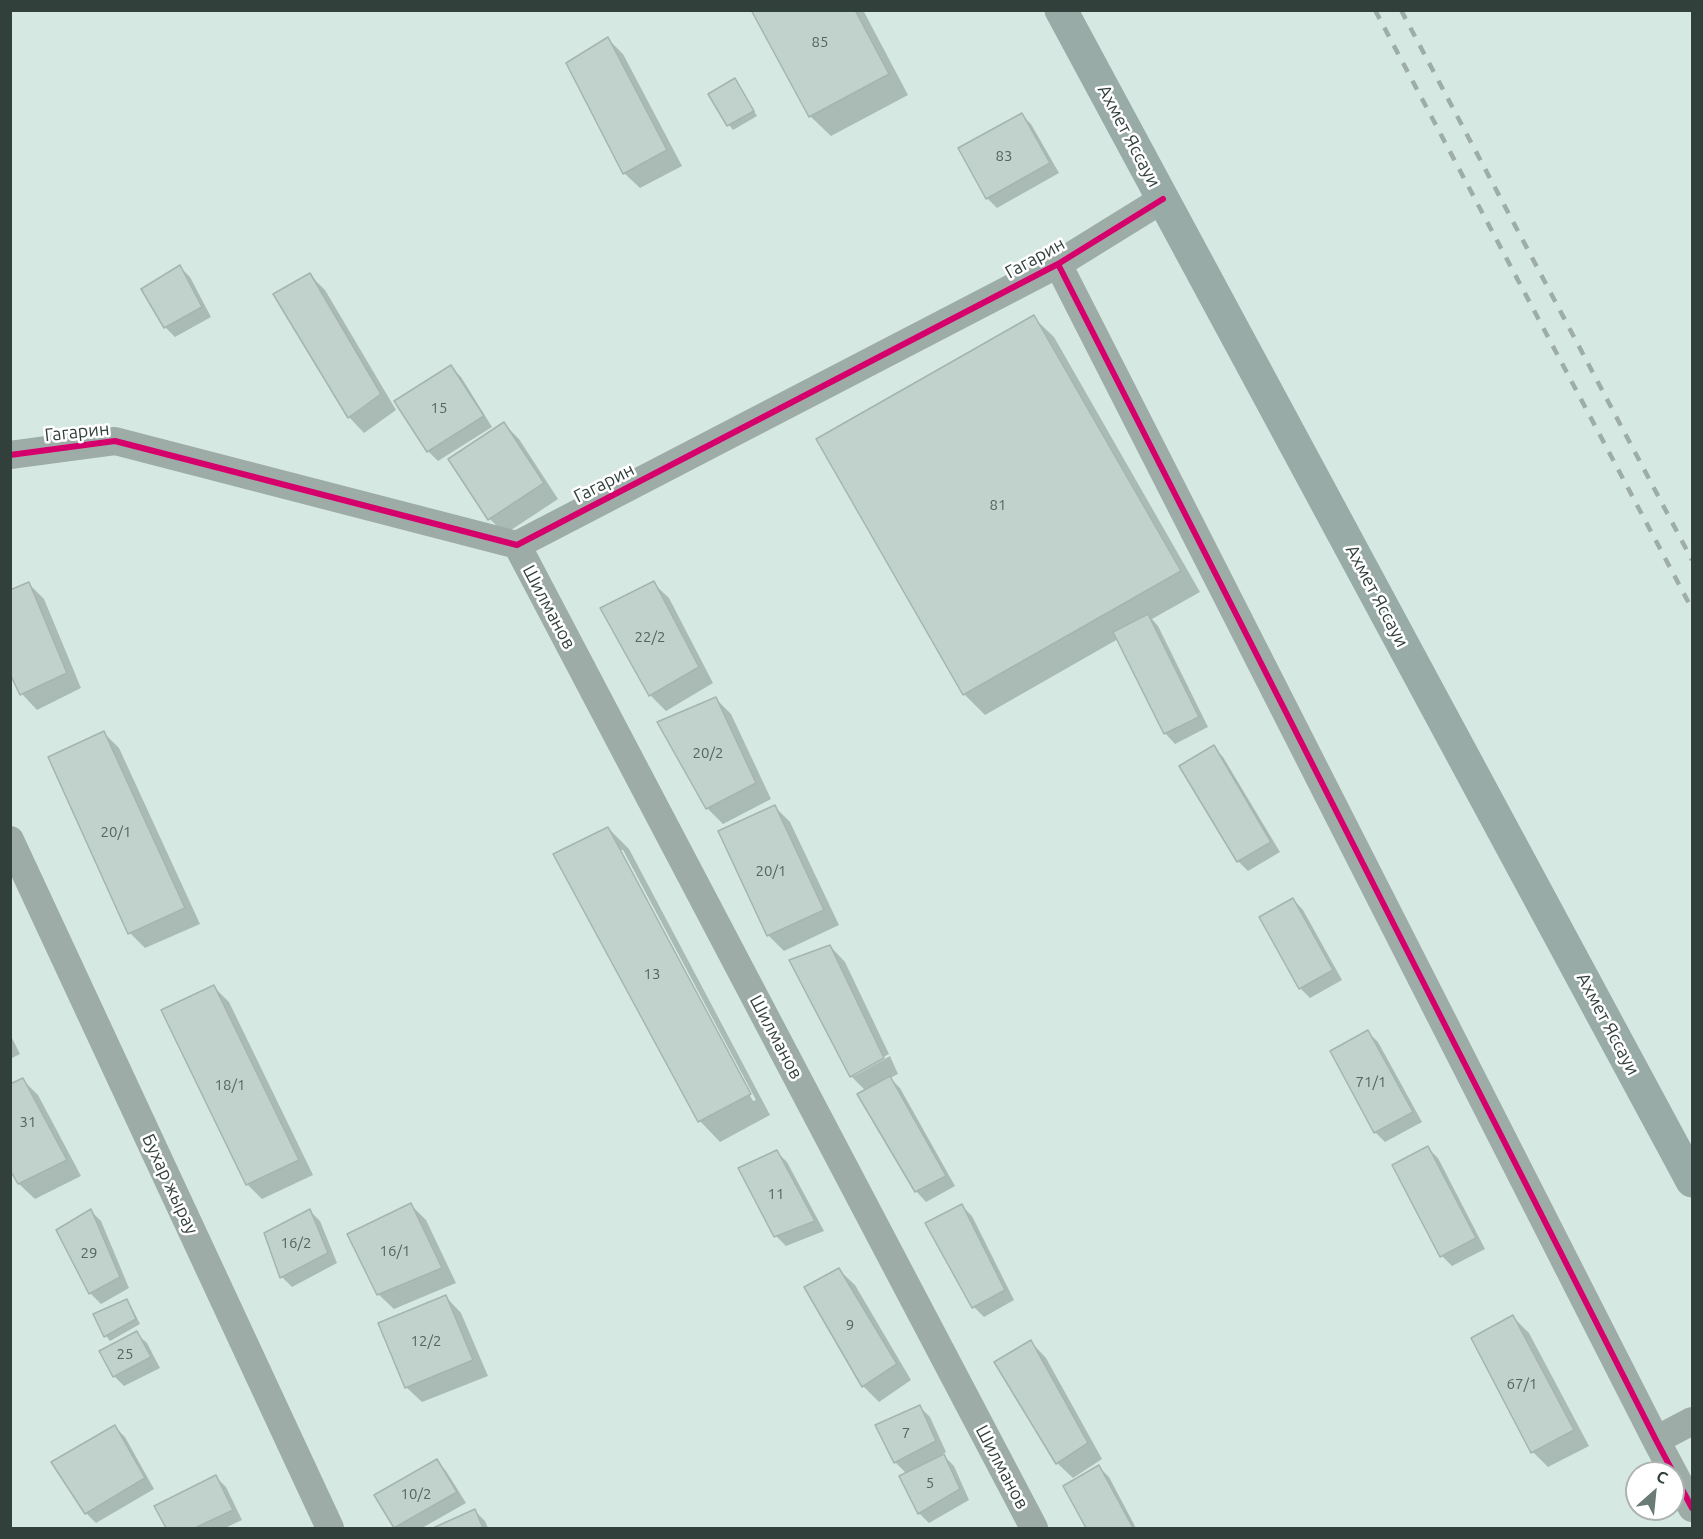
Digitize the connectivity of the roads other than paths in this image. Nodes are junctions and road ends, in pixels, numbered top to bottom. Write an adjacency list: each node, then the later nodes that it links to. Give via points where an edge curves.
1 (1061, 10): 2 (main road, Ахмет Яссауи)
2 (1163, 199): 3 (street, Гагарин); 7 (main road, Ахмет Яссауи)
3 (1058, 264): 5 (street, Гагарин); 9 (street)
4 (10, 455): 5 (street, Гагарин, via 115,441)
5 (517, 545): 12 (street, Шилманов)
6 (10, 840): 11 (street, Бухар жырау)
7 (1692, 1181)
8 (1692, 1421): 9 (street)
9 (1656, 1440): 10 (street)
10 (1692, 1509)
11 (330, 1528)
12 (1034, 1528)

